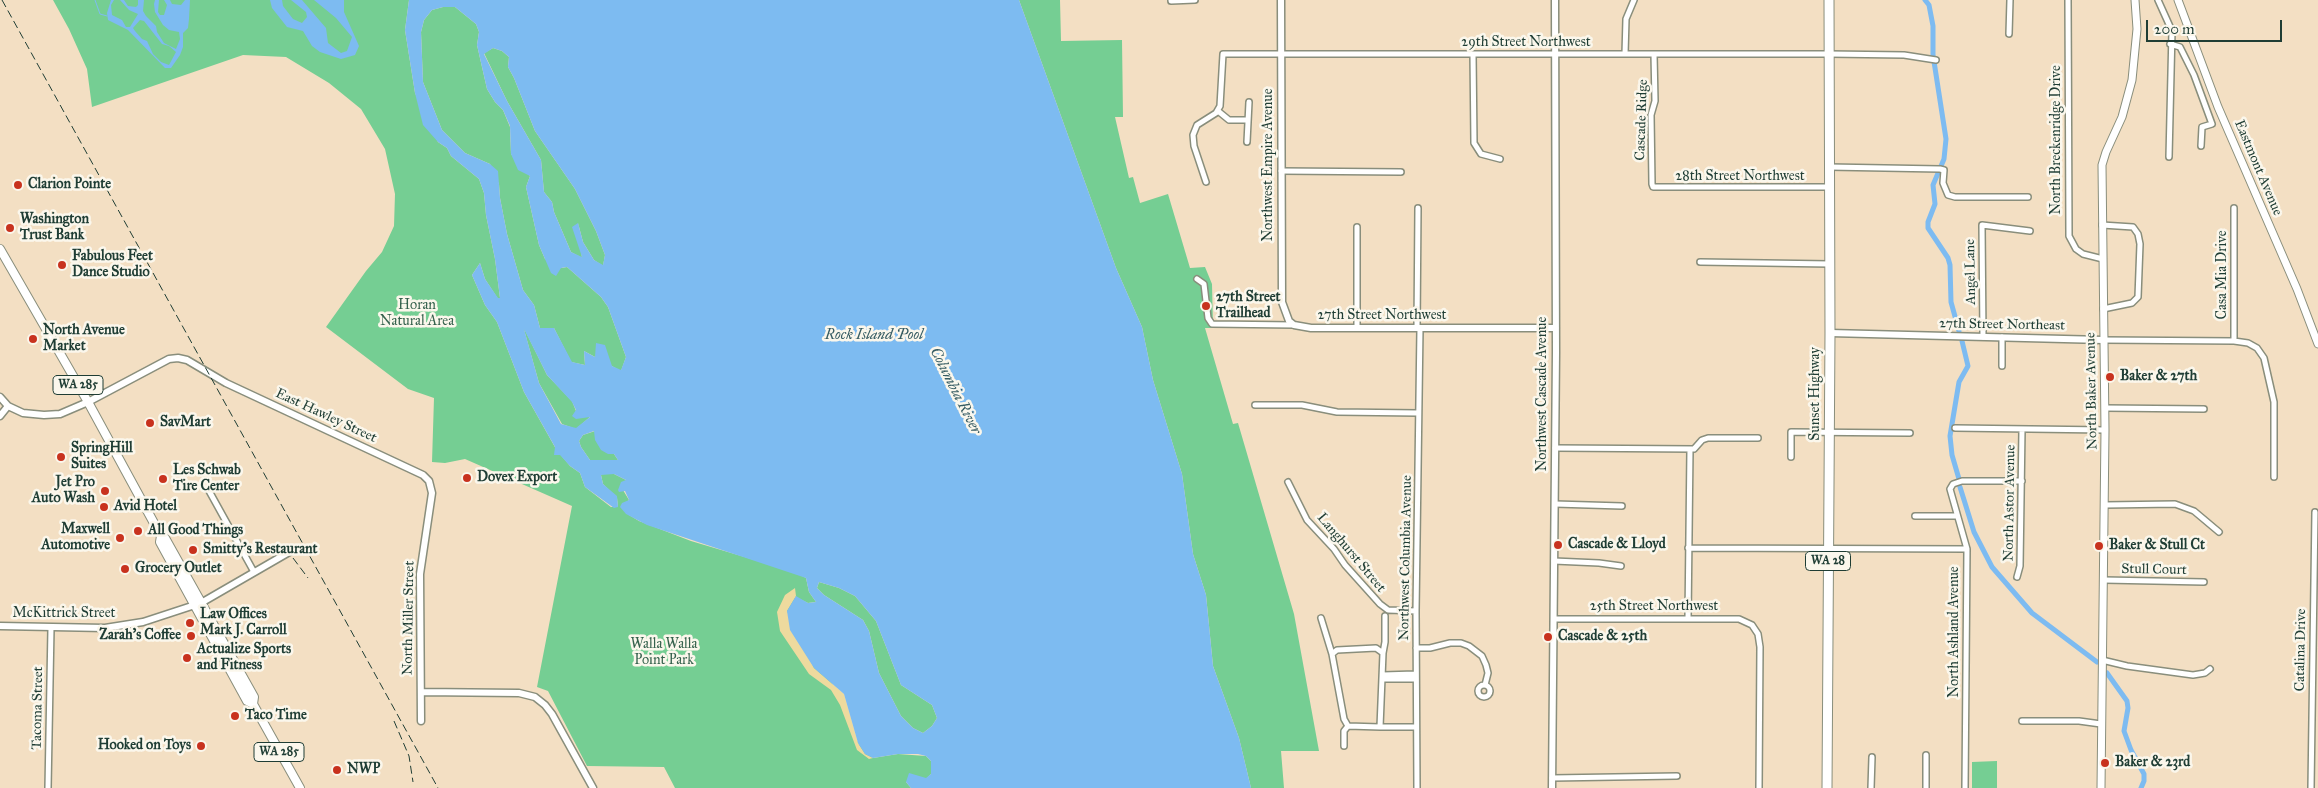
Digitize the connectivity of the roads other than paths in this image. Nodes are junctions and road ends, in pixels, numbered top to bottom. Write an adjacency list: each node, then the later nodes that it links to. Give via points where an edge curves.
1 (1195, 0): 11 (street)
2 (1281, 0): 14 (street, Northwest Empire Avenue)
3 (1555, 0): 16 (street, Northwest Cascade Avenue)
4 (1634, 0): 17 (street, via 1626,19)
5 (1829, 0): 19 (highway, Sunset Highway / WA 28)
6 (2010, 0): 12 (street)
7 (2068, 0): 41 (street, North Breckenridge Drive, via 2069,236 2076,250)
8 (2135, 0): 37 (main road, North Baker Avenue, via 2134,72 2122,117 2104,157)
9 (2158, 0): 13 (street, via 2171,26)
10 (2178, 0): 55 (main road, Eastmont Avenue, via 2218,107)
11 (1171, 1)
12 (2009, 34)
13 (2170, 44): 25 (street, via 2180,47 2212,124 2202,127); 26 (street)
14 (1281, 54): 15 (street, 29th Street Northwest); 22 (street, 29th Street Northwest, via 1223,54 1222,101); 29 (street, Northwest Empire Avenue)
15 (1473, 54): 16 (street, 29th Street Northwest); 27 (street, via 1474,143 1480,154)
16 (1556, 54): 17 (street, 29th Street Northwest); 49 (street, Northwest Cascade Avenue)
17 (1625, 54): 18 (street, 29th Street Northwest)
18 (1654, 54): 19 (street, 29th Street Northwest); 32 (street, Cascade Ridge)
19 (1829, 54): 20 (street, 29th Street Northwest); 28 (highway, Sunset Highway / WA 28)
20 (1936, 60)
21 (1249, 102): 23 (street)
22 (1218, 111): 23 (street, via 1229,120); 31 (street, via 1197,125 1193,135)
23 (1248, 120): 24 (street)
24 (1247, 142)
25 (2202, 146)
26 (2169, 158)
27 (1500, 159)
28 (1829, 167): 33 (highway, Sunset Highway / WA 28); 34 (street, via 1940,169 1944,170 1948,195)
29 (1282, 171): 30 (street); 46 (street, Northwest Empire Avenue, via 1282,302 1286,316)
30 (1401, 172)
31 (1206, 182)
32 (1652, 186): 33 (street, 28th Street Northwest)
33 (1829, 187): 43 (highway, Sunset Highway / WA 28)
34 (2028, 198)
35 (1418, 208): 48 (street, Northwest Columbia Avenue)
36 (2234, 208): 54 (street, Casa Mia Drive)
37 (2102, 225): 41 (main road, North Baker Avenue); 45 (street, via 2133,227 2140,244 2136,300)
38 (1357, 227): 47 (street)
39 (2030, 231): 51 (street, Angel Lane, via 1982,225)
40 (0, 249): 58 (main road, WA 285)
41 (2103, 259): 45 (main road, North Baker Avenue)
42 (1700, 262): 43 (street)
43 (1830, 264): 50 (highway, Sunset Highway / WA 28)
44 (1197, 279): 46 (street, 27th Street Northwest, via 1204,284 1210,322)
45 (2103, 310): 53 (main road, North Baker Avenue)
46 (1294, 325): 47 (street, 27th Street Northwest)
47 (1357, 328): 48 (street, 27th Street Northwest)
48 (1419, 328): 49 (street, 27th Street Northwest); 63 (street, Northwest Columbia Avenue)
49 (1556, 328): 71 (street, Northwest Cascade Avenue)
50 (1830, 333): 51 (street, 27th Street Northeast); 68 (highway, Sunset Highway / WA 28)
51 (1983, 337): 52 (street, 27th Street Northeast)
52 (2002, 337): 53 (street, 27th Street Northeast); 56 (street)
53 (2103, 340): 54 (street, 27th Street Northeast); 61 (main road, North Baker Avenue)
54 (2234, 341): 74 (street, 27th Street Northeast, via 2254,346 2264,358 2274,406)
55 (2318, 344)
56 (2002, 366)
57 (0, 397): 60 (street)
58 (88, 402): 60 (street, East Hawley Street, via 60,414 44,416 23,413); 77 (street, East Hawley Street, via 170,359 187,360 226,384 423,475); 96 (main road, WA 285, via 161,536 166,538)
59 (1256, 405): 63 (street, via 1302,405 1336,412)
60 (8, 406): 64 (street)
61 (2106, 408): 62 (street); 67 (main road, North Baker Avenue)
62 (2204, 408)
63 (1418, 414): 97 (street, Northwest Columbia Avenue)
64 (0, 416)
65 (1955, 428): 66 (street)
66 (2022, 429): 67 (street); 75 (street, North Astor Avenue)
67 (2106, 430): 80 (main road, North Baker Avenue)
68 (1829, 432): 69 (street); 73 (street, via 1791,432); 87 (highway, Sunset Highway / WA 28)
69 (1910, 433)
70 (1758, 438): 72 (street, via 1708,438)
71 (1555, 448): 72 (street); 79 (street, Northwest Cascade Avenue)
72 (1690, 449): 86 (street)
73 (1791, 457)
74 (2274, 477)
75 (2022, 481): 84 (street, North Ashland Avenue, via 1956,482 1950,489); 93 (street, North Astor Avenue, via 2020,566)
76 (1288, 482): 97 (street, Langhurst Street, via 1308,520 1380,604 1388,610)
77 (430, 487): 112 (street, North Miller Street, via 432,501 420,574)
78 (208, 489): 92 (street)
79 (1555, 504): 81 (street); 90 (street, Northwest Cascade Avenue)
80 (2105, 505): 85 (street, via 2175,504 2194,510); 94 (main road, North Baker Avenue)
81 (1622, 506)
82 (2315, 512): 135 (street, Catalina Drive)
83 (1916, 516): 84 (street)
84 (1957, 516): 88 (street, North Ashland Avenue)
85 (2219, 532)
86 (1688, 548): 87 (street); 101 (street)
87 (1828, 549): 88 (street); 130 (highway, Sunset Highway / WA 28)
88 (1967, 549): 133 (street, North Ashland Avenue)
89 (291, 551): 92 (street, McKittrick Street)
90 (1554, 561): 91 (street); 100 (street, Northwest Cascade Avenue)
91 (1621, 566)
92 (254, 572): 96 (street, McKittrick Street)
93 (2016, 577)
94 (2104, 580): 95 (street, Stull Court); 107 (main road, North Baker Avenue)
95 (2204, 582)
96 (198, 605): 103 (street, McKittrick Street, via 122,626); 125 (main road, WA 285, via 254,697 253,704)
97 (1416, 611): 104 (street, Northwest Columbia Avenue)
98 (1385, 616): 105 (street)
99 (1321, 618): 106 (street)
100 (1554, 619): 101 (street, 25th Street Northwest); 123 (street, Northwest Cascade Avenue)
101 (1688, 619): 129 (street, 25th Street Northwest, via 1739,619 1752,625 1758,634)
102 (0, 626): 103 (street, McKittrick Street)
103 (51, 628): 124 (street, Tacoma Street)
104 (1416, 648): 110 (street, Northwest Columbia Avenue); 111 (street, via 1450,643 1469,646 1482,656 1486,665)
105 (1383, 653): 106 (street, via 1376,648 1337,650); 109 (street)
106 (1332, 654): 116 (street)
107 (2102, 660): 108 (street, via 2193,675); 115 (main road, North Baker Avenue)
108 (2210, 669)
109 (1383, 677): 110 (street); 117 (street)
110 (1415, 677): 118 (street, Northwest Columbia Avenue)
111 (1485, 685)
112 (421, 692): 114 (street, North Miller Street); 126 (street, via 519,693 535,697 549,710)
113 (2022, 721): 115 (street)
114 (421, 722)
115 (2101, 724): 134 (main road, North Baker Avenue)
116 (1348, 726): 117 (street); 119 (street, via 1344,731)
117 (1380, 726): 118 (street)
118 (1416, 727): 127 (street, Northwest Columbia Avenue)
119 (1344, 746)
120 (1926, 755): 132 (street)
121 (1872, 757): 131 (street)
122 (1677, 776): 123 (street)
123 (1552, 778): 128 (street, Northwest Cascade Avenue)
124 (48, 788)
125 (300, 788)
126 (593, 788)
127 (1416, 788)
128 (1552, 788)
129 (1759, 788)
130 (1827, 788)
131 (1871, 788)
132 (1926, 788)
133 (1965, 788)
134 (2101, 788)
135 (2311, 788)

